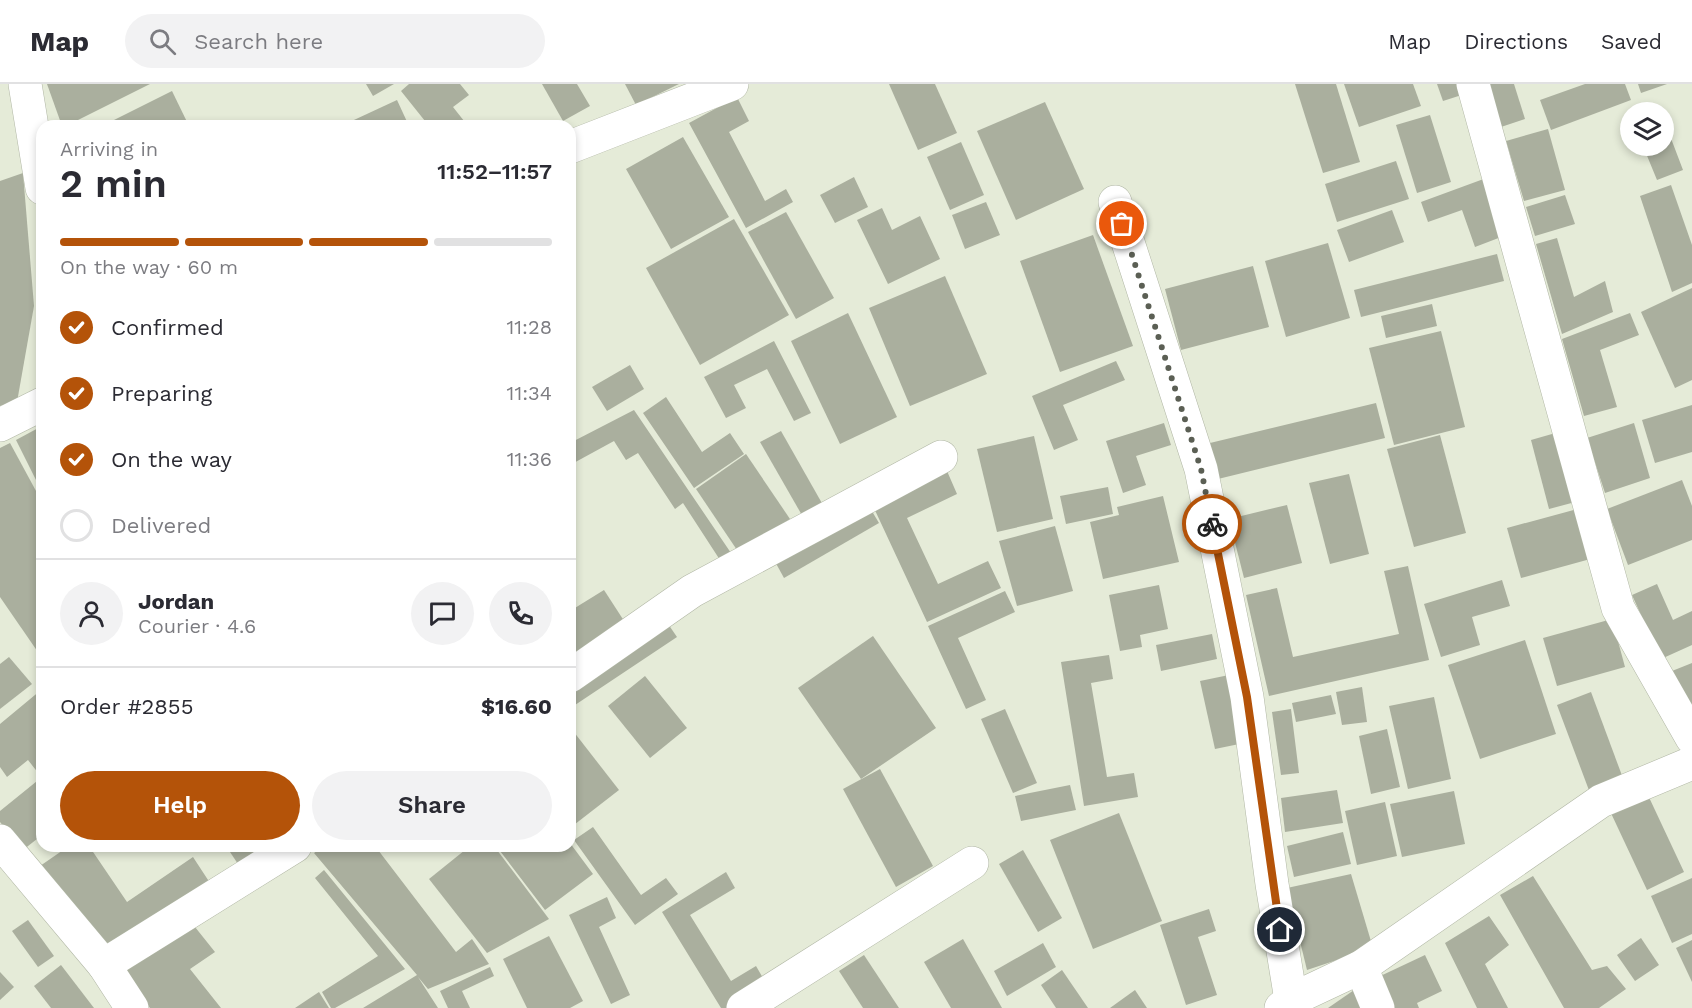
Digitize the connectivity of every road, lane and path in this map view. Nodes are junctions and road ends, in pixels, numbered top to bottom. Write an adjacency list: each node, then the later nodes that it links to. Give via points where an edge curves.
1 (25, 84): 5 (street)
2 (732, 84): 4 (street)
3 (1473, 84): 11 (street, via 1618,608)
4 (576, 145)
5 (36, 151)
6 (1115, 202): 18 (street, via 1201,469 1247,697)
7 (36, 407): 8 (street)
8 (0, 425)
9 (941, 457): 10 (street, via 692,591)
10 (576, 672)
11 (1692, 738)
12 (1692, 763): 17 (street, via 1601,801)
13 (0, 842): 16 (street)
14 (285, 852): 16 (street)
15 (972, 863): 20 (street)
16 (104, 965): 19 (street)
17 (1360, 967): 18 (street); 21 (street)
18 (1286, 1004)
19 (132, 1008)
20 (743, 1008)
21 (1378, 1008)

